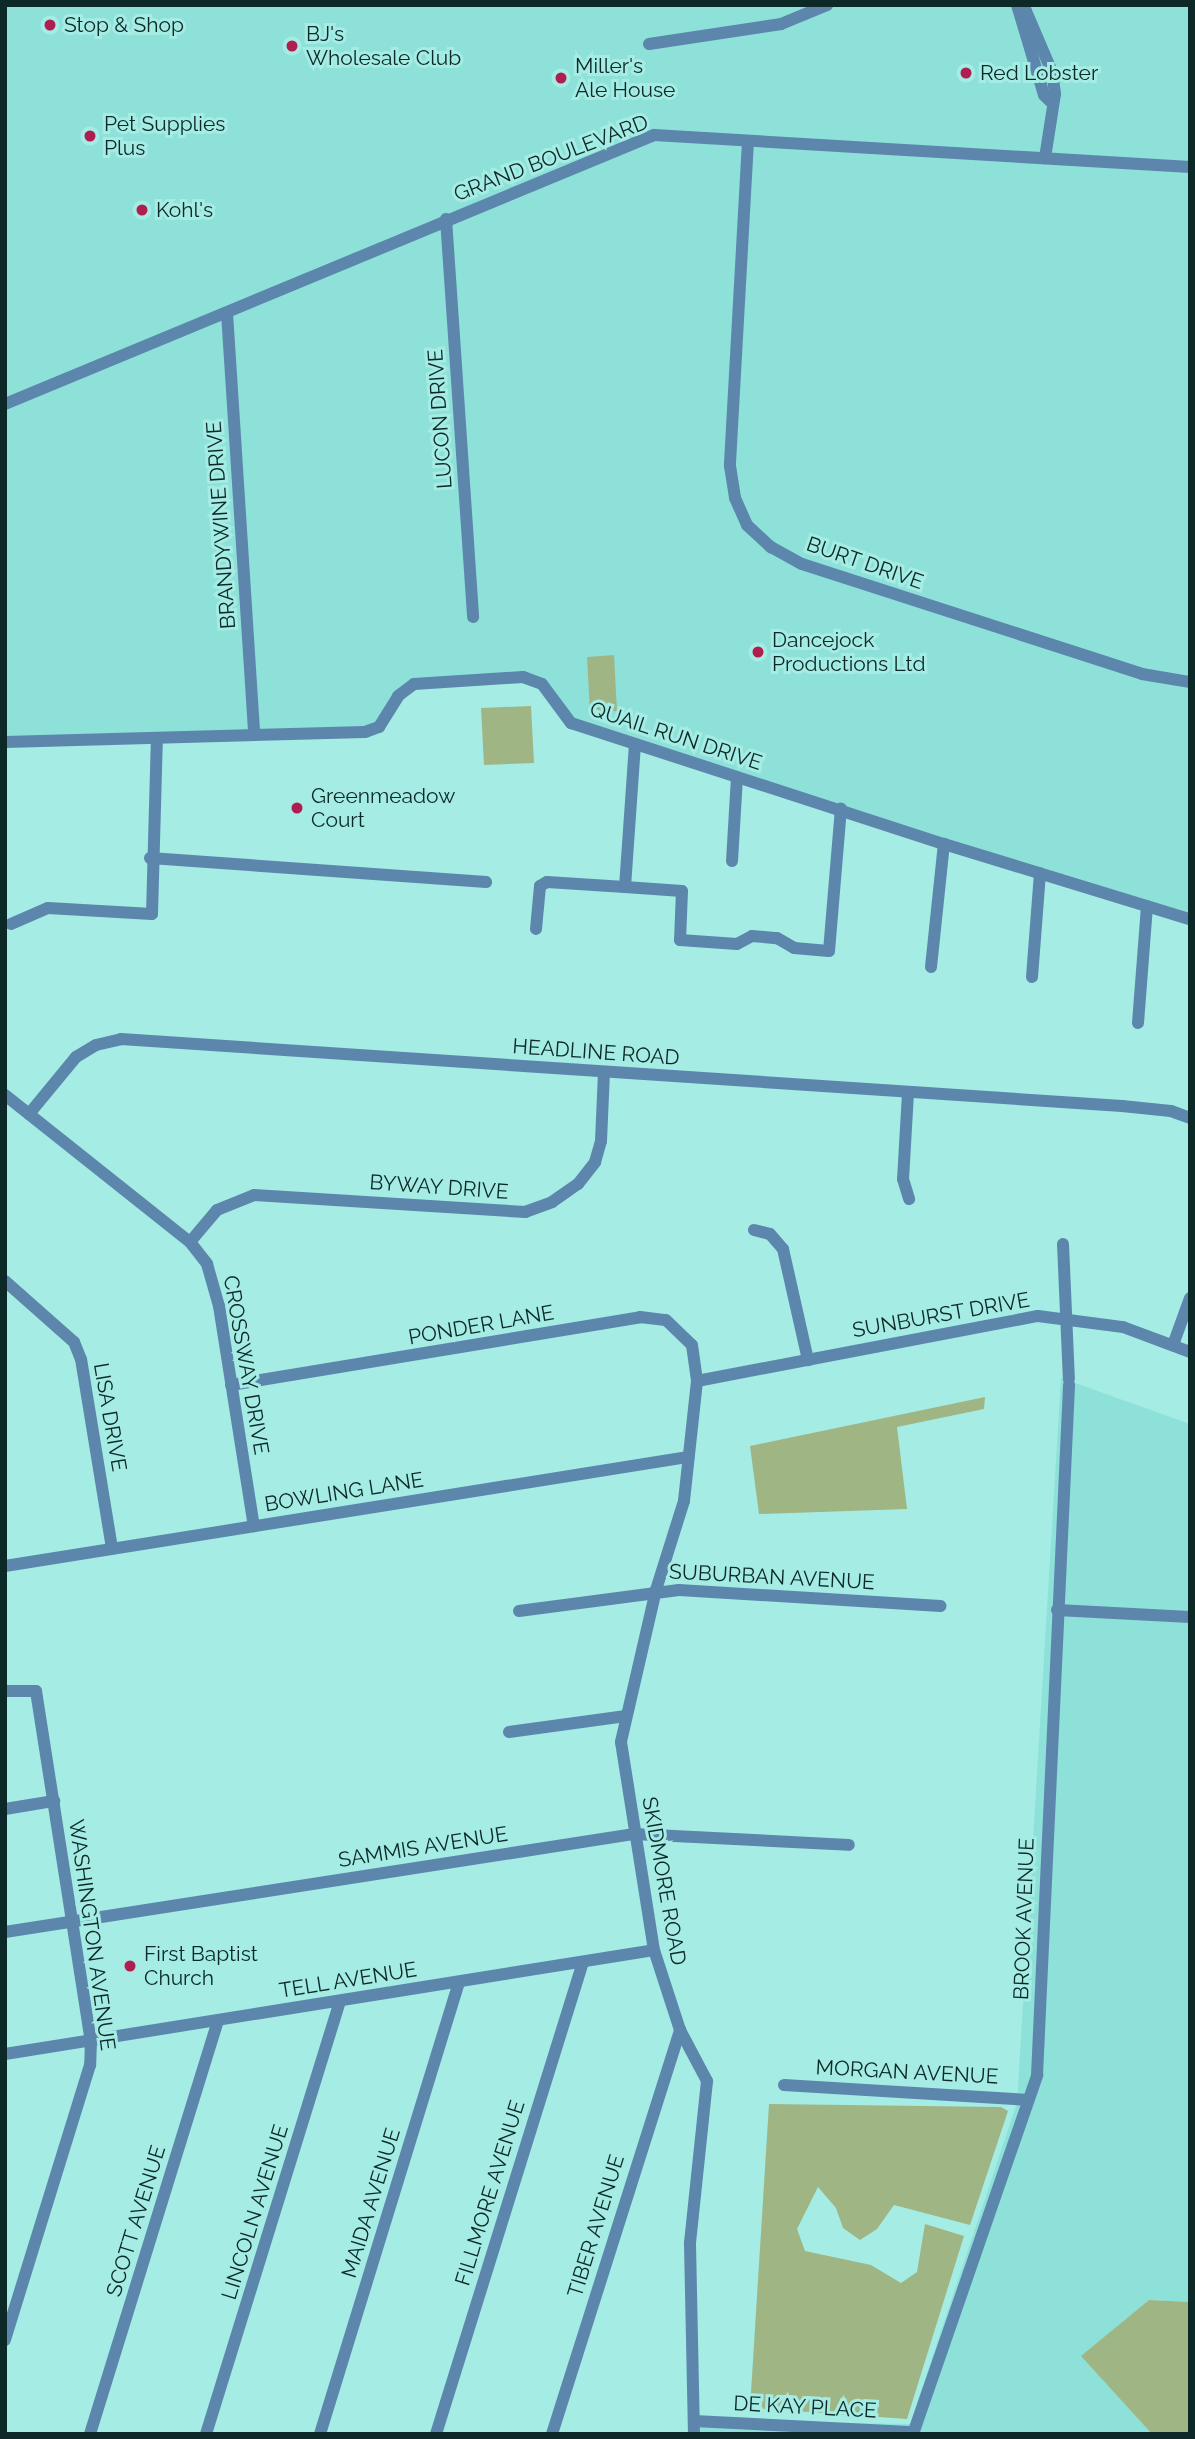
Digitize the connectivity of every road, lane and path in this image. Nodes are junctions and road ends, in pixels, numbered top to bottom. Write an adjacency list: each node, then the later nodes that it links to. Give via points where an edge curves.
1 (827, 5): 3 (street, via 781,24)
2 (1017, 6): 5 (street, via 1026,11 1052,72 1055,94 1050,101)
3 (649, 44)
4 (748, 141): 5 (street, GRAND BOULEVARD); 7 (street, GRAND BOULEVARD, via 654,135); 11 (street, BURT DRIVE, via 730,466 735,498 747,525 771,547 802,564 1142,674)
5 (1045, 158): 6 (street, GRAND BOULEVARD)
6 (1190, 167)
7 (446, 219): 8 (street, GRAND BOULEVARD); 10 (street, LUCON DRIVE)
8 (227, 313): 9 (street, GRAND BOULEVARD); 12 (street, BRANDYWINE DRIVE)
9 (5, 404)
10 (473, 617)
11 (1190, 682)
12 (254, 735): 13 (street, QUAIL RUN DRIVE); 15 (street, QUAIL RUN DRIVE, via 372,731 386,719 398,696 414,684 523,677 542,684 571,723)
13 (157, 738): 14 (street, QUAIL RUN DRIVE); 19 (street)
14 (5, 741)
15 (635, 744): 16 (street, QUAIL RUN DRIVE); 23 (street)
16 (737, 777): 17 (street, QUAIL RUN DRIVE); 20 (street)
17 (841, 809): 18 (street, QUAIL RUN DRIVE); 23 (street, via 829,951 794,948 777,938 752,936 737,944 680,940 682,891)
18 (944, 844): 21 (street, QUAIL RUN DRIVE); 28 (street)
19 (150, 858): 22 (street); 26 (street, via 152,914 48,908)
20 (732, 862)
21 (1040, 873): 24 (street, QUAIL RUN DRIVE); 29 (street)
22 (486, 882)
23 (625, 887): 27 (street, via 547,881 540,886)
24 (1147, 906): 25 (street, QUAIL RUN DRIVE); 30 (street)
25 (1190, 919)
26 (11, 924)
27 (536, 929)
28 (931, 967)
29 (1032, 977)
30 (1138, 1023)
31 (604, 1072): 32 (street, HEADLINE ROAD); 34 (street, HEADLINE ROAD, via 121,1039 96,1045 76,1057); 38 (street, BYWAY DRIVE, via 601,1141 595,1162 578,1184 552,1202 525,1212 254,1195 217,1210)
32 (908, 1093): 35 (street, HEADLINE ROAD, via 1122,1106 1171,1111); 36 (street, via 903,1179)
33 (5, 1095): 34 (street, CROSSWAY DRIVE)
34 (29, 1114): 38 (street, CROSSWAY DRIVE)
35 (1190, 1118)
36 (909, 1199)
37 (754, 1230): 45 (street, via 770,1234 783,1249)
38 (190, 1242): 47 (street, CROSSWAY DRIVE, via 215,1282)
39 (1063, 1244): 42 (street, BROOK AVENUE)
40 (5, 1281): 50 (street, LISA DRIVE, via 74,1342 81,1359)
41 (1190, 1298): 43 (street)
42 (1068, 1316): 43 (street, SUNBURST DRIVE, via 1123,1327); 45 (street, SUNBURST DRIVE, via 1002,1321); 54 (street, BROOK AVENUE)
43 (1173, 1345): 44 (street, SUNBURST DRIVE)
44 (1190, 1352)
45 (808, 1360): 46 (street, SUNBURST DRIVE)
46 (697, 1381): 47 (street, PONDER LANE, via 692,1345 681,1330 666,1320 640,1317); 48 (street, PONDER LANE)
47 (231, 1385): 49 (street, CROSSWAY DRIVE)
48 (688, 1457): 49 (street, BOWLING LANE); 52 (street, SKIDMORE ROAD, via 684,1501)
49 (254, 1526): 50 (street, BOWLING LANE)
50 (112, 1548): 51 (street, BOWLING LANE)
51 (5, 1566)
52 (656, 1590): 53 (street, SUBURBAN AVENUE); 55 (street, SUBURBAN AVENUE); 58 (street, SKIDMORE ROAD)
53 (941, 1606)
54 (1057, 1610): 56 (street); 75 (street, BROOK AVENUE, via 1037,2075)
55 (519, 1611)
56 (1190, 1618)
57 (5, 1691): 60 (street, WASHINGTON AVENUE, via 36,1692)
58 (626, 1716): 59 (street); 62 (street, SKIDMORE ROAD, via 621,1742)
59 (509, 1732)
60 (54, 1801): 61 (street); 64 (street, WASHINGTON AVENUE)
61 (5, 1809)
62 (634, 1834): 63 (street, SAMMIS AVENUE); 64 (street, SAMMIS AVENUE); 66 (street, SKIDMORE ROAD)
63 (849, 1845)
64 (74, 1921): 65 (street, SAMMIS AVENUE); 72 (street, WASHINGTON AVENUE)
65 (5, 1932)
66 (654, 1950): 67 (street, TELL AVENUE); 71 (street, SKIDMORE ROAD)
67 (582, 1964): 68 (street, TELL AVENUE); 82 (street, FILLMORE AVENUE)
68 (459, 1983): 69 (street, TELL AVENUE); 81 (street, MAIDA AVENUE)
69 (340, 2001): 70 (street, TELL AVENUE); 80 (street, LINCOLN AVENUE)
70 (218, 2020): 72 (street, TELL AVENUE); 79 (street, SCOTT AVENUE)
71 (680, 2030): 77 (street, SKIDMORE ROAD, via 707,2081 690,2244); 83 (street, TIBER AVENUE)
72 (91, 2041): 73 (street, TELL AVENUE); 76 (street, WASHINGTON AVENUE, via 90,2065)
73 (5, 2054)
74 (784, 2085): 75 (street, MORGAN AVENUE)
75 (1027, 2100): 78 (street, BROOK AVENUE)
76 (5, 2340)
77 (694, 2427): 78 (street, DE KAY PLACE); 84 (street)
78 (914, 2433)
79 (90, 2434)
80 (206, 2434)
81 (320, 2434)
82 (436, 2434)
83 (552, 2434)
84 (686, 2434)

